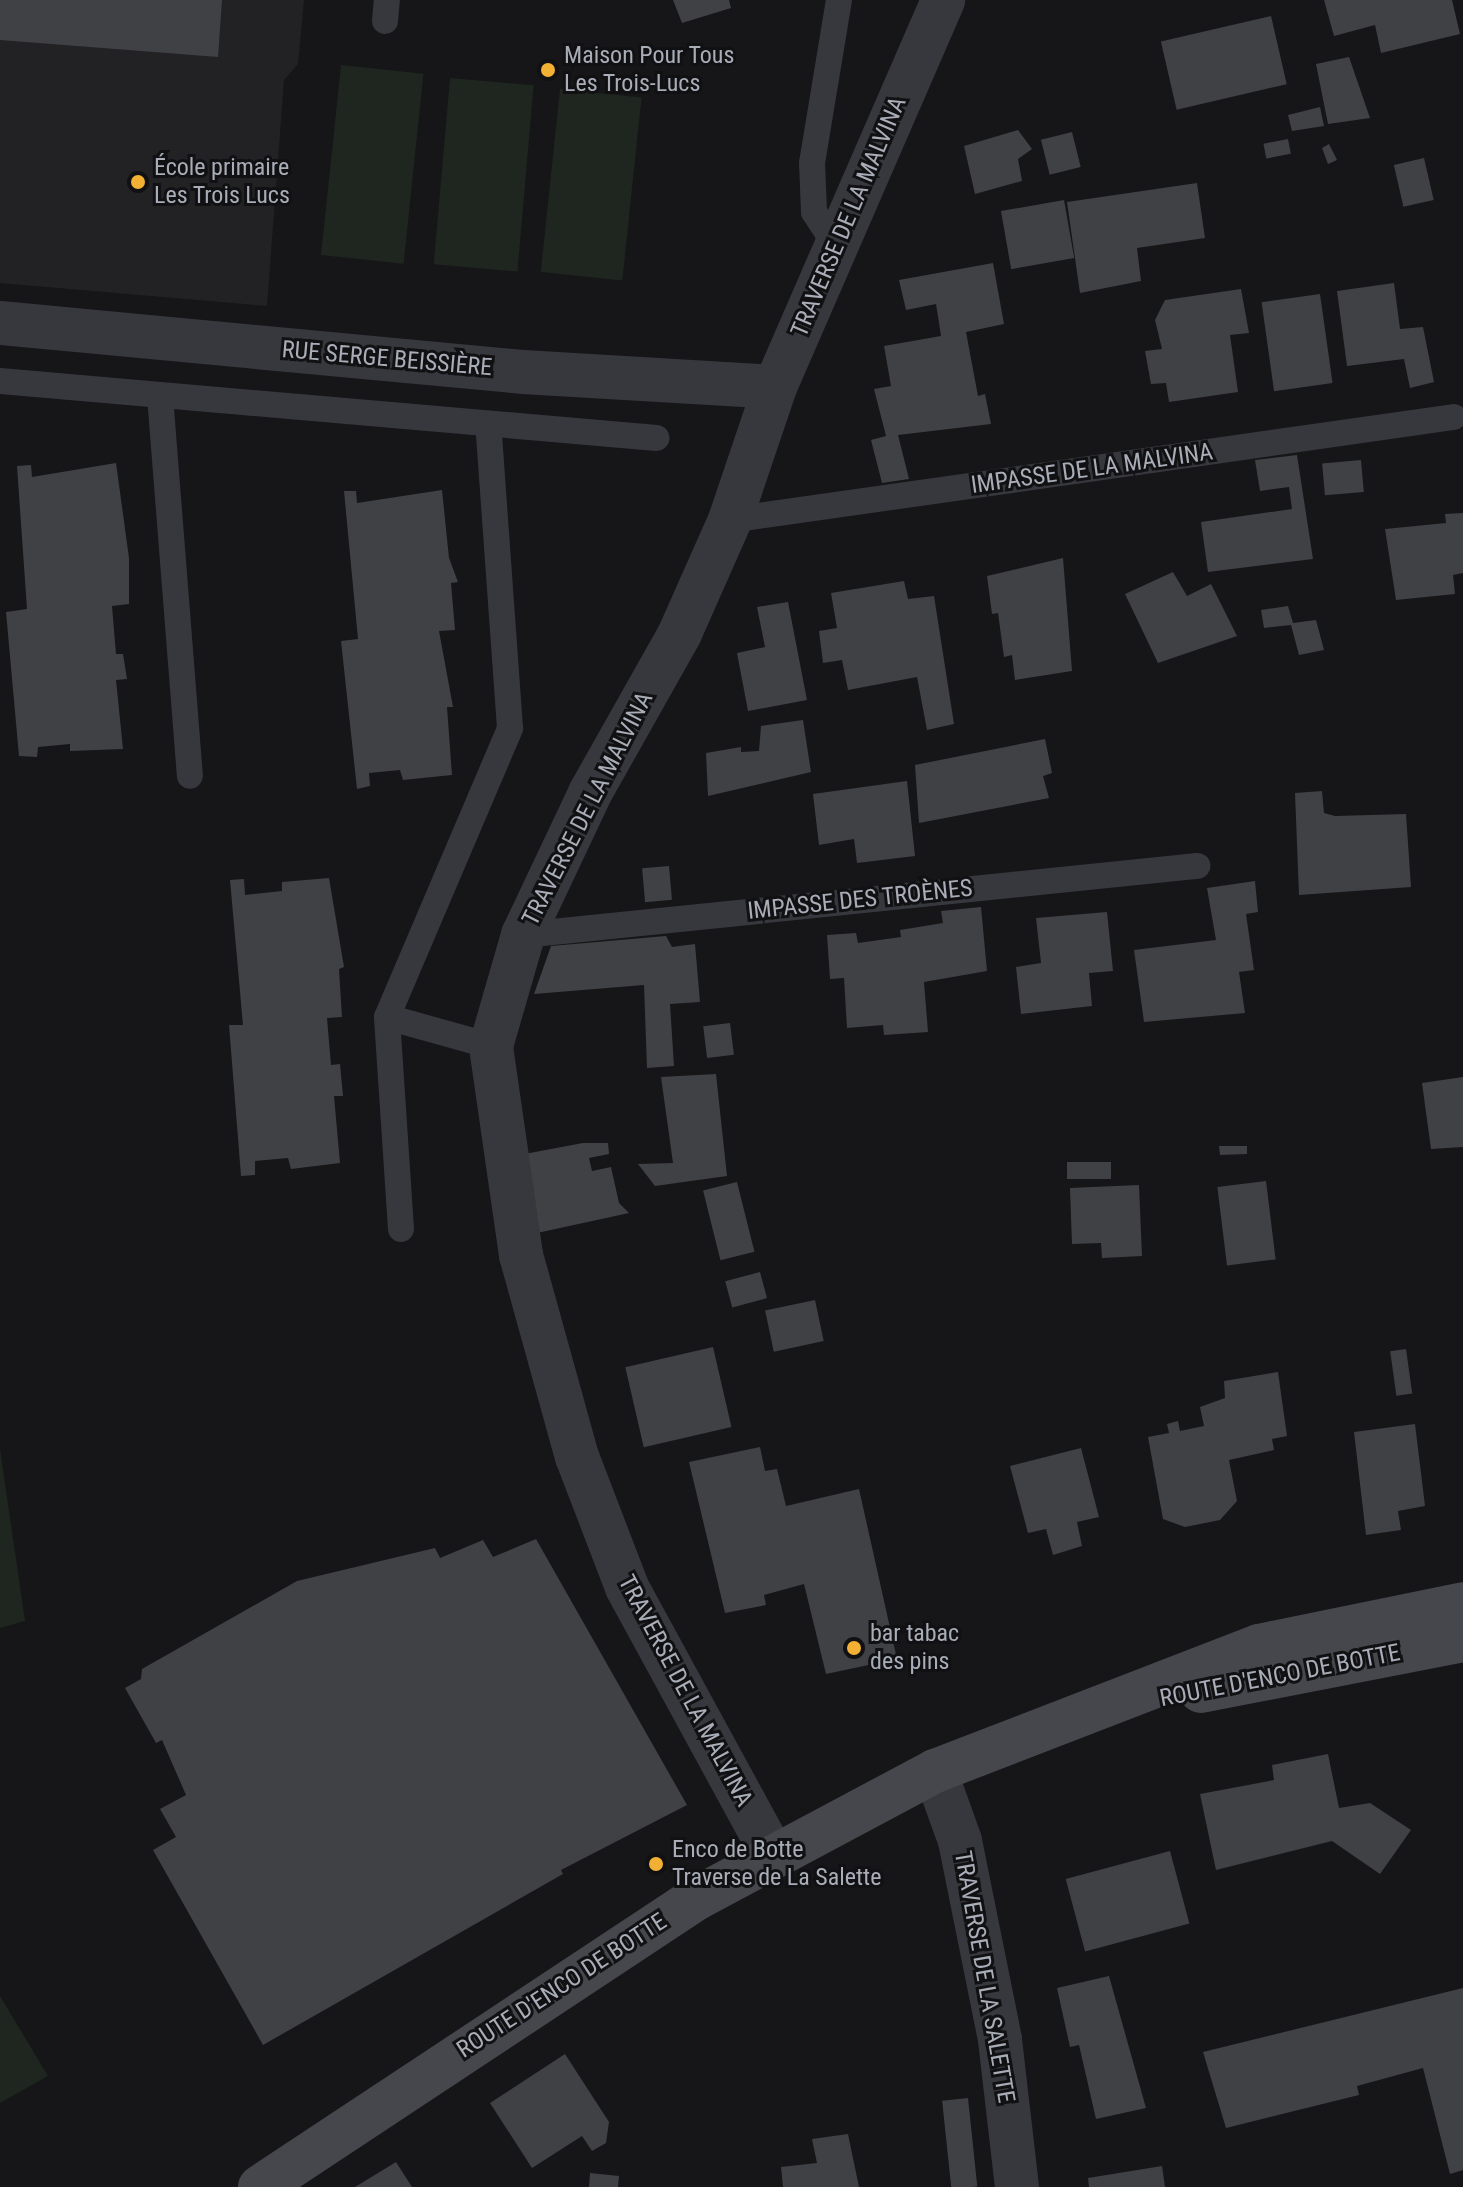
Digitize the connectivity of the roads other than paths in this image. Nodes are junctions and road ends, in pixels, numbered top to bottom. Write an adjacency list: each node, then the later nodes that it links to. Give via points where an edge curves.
1 (839, 0): 3 (lane, via 812,163 814,212)
2 (943, 0): 3 (street, TRAVERSE DE LA MALVINA)
3 (837, 247): 6 (street, TRAVERSE DE LA MALVINA)
4 (0, 323): 6 (street, RUE SERGE BEISSIÈRE, via 523,372)
5 (0, 381): 7 (lane)
6 (775, 387): 11 (street, TRAVERSE DE LA MALVINA)
7 (160, 396): 9 (lane); 12 (lane)
8 (1454, 417): 11 (lane, IMPASSE DE LA MALVINA)
9 (488, 424): 10 (lane); 15 (lane, via 510,728)
10 (657, 438)
11 (730, 520): 14 (street, TRAVERSE DE LA MALVINA, via 680,633 590,793)
12 (190, 776)
13 (1197, 866): 14 (lane, IMPASSE DES TROÈNES)
14 (523, 935): 16 (street, TRAVERSE DE LA MALVINA)
15 (387, 1017): 16 (lane); 17 (lane)
16 (491, 1046): 22 (street, TRAVERSE DE LA MALVINA, via 521,1255 577,1457 627,1587)
17 (401, 1229)
18 (1463, 1604): 20 (main road, ROUTE D'ENCO DE BOTTE, via 1259,1646)
19 (1463, 1640): 20 (main road, ROUTE D'ENCO DE BOTTE)
20 (1097, 1713): 21 (main road, ROUTE D'ENCO DE BOTTE)
21 (935, 1771): 22 (main road, ROUTE D'ENCO DE BOTTE); 24 (street, TRAVERSE DE LA SALETTE, via 960,1841 1000,2040)
22 (774, 1857): 23 (main road, ROUTE D'ENCO DE BOTTE, via 574,1976)
23 (260, 2187)
24 (1017, 2187)

